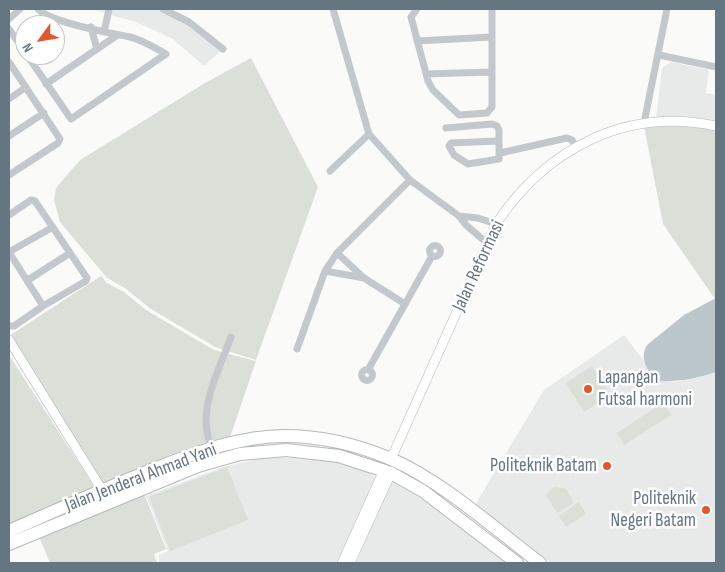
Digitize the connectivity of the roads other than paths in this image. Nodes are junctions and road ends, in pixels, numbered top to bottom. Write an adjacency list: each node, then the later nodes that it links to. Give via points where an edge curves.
1 (20, 9): 10 (street)
2 (38, 9): 9 (street)
3 (109, 9): 13 (street)
4 (163, 9): 18 (street, via 189,22)
5 (334, 9): 32 (street)
6 (417, 9): 16 (street, via 411,18)
7 (492, 9): 15 (street)
8 (667, 9): 19 (street)
9 (46, 15)
10 (9, 19)
11 (65, 22): 12 (street)
12 (91, 27): 13 (street); 17 (street)
13 (104, 32): 14 (street)
14 (116, 36): 17 (street); 25 (street, via 131,38 166,54 71,119)
15 (492, 37): 16 (street); 23 (street)
16 (417, 41): 24 (street)
17 (97, 49): 25 (street)
18 (223, 49)
19 (659, 55): 22 (street); 29 (street)
20 (9, 62): 26 (street)
21 (34, 65): 25 (street)
22 (716, 68)
23 (491, 72): 24 (street); 24 (street, via 490,111 464,115 454,113 433,90)
24 (426, 74)
25 (46, 84)
26 (26, 87): 27 (street); 28 (street)
27 (9, 99)
28 (44, 113): 33 (street); 38 (street, via 59,141)
29 (644, 123): 30 (street, Jalan Reformasi); 35 (street, Jalan Reformasi, via 602,134)
30 (716, 126)
31 (446, 128): 34 (street, via 495,124)
32 (369, 134): 37 (street); 39 (street)
33 (9, 136)
34 (498, 141): 36 (street); 36 (street, via 454,142 449,146 454,155 470,164 498,161)
35 (576, 147): 36 (street, via 572,140 566,138); 42 (street, Jalan Reformasi, via 532,179)
36 (500, 153)
37 (330, 171)
38 (9, 176)
39 (410, 180): 41 (street); 47 (street)
40 (9, 215): 43 (street, via 34,200)
41 (459, 216): 42 (street); 44 (street)
42 (496, 224): 44 (street, Jalan Reformasi)
43 (53, 227): 45 (street); 46 (street)
44 (487, 243): 60 (street, Jalan Reformasi)
45 (9, 252): 51 (street)
46 (70, 253): 51 (street); 52 (street, via 85,274 86,281)
47 (336, 253): 49 (street); 50 (street)
48 (432, 256): 53 (street)
49 (325, 271): 50 (street); 57 (street)
50 (364, 278): 53 (street)
51 (28, 280): 52 (street)
52 (43, 304): 54 (street, via 14,326)
53 (405, 304): 58 (street)
54 (9, 326)
55 (231, 338): 59 (street, via 212,388 207,413 209,441)
56 (9, 340): 62 (street)
57 (297, 349)
58 (368, 370)
59 (213, 449): 60 (highway, Jalan Jenderal Ahmad Yani, via 284,436 342,443); 62 (highway, Jalan Jenderal Ahmad Yani)
60 (392, 459): 69 (highway, Jalan Jenderal Ahmad Yani, via 427,478)
61 (388, 471): 63 (highway, Jalan Jenderal Ahmad Yani, via 339,456 295,451 240,454 198,466); 66 (street); 67 (street); 68 (highway, Jalan Jenderal Ahmad Yani, via 423,491)
62 (102, 490): 63 (highway, Jalan Jenderal Ahmad Yani)
63 (33, 527): 64 (highway, Jalan Jenderal Ahmad Yani); 65 (highway, Jalan Jenderal Ahmad Yani)
64 (9, 531)
65 (9, 544)
66 (342, 563)
67 (350, 563)
68 (517, 563)
69 (540, 563)

